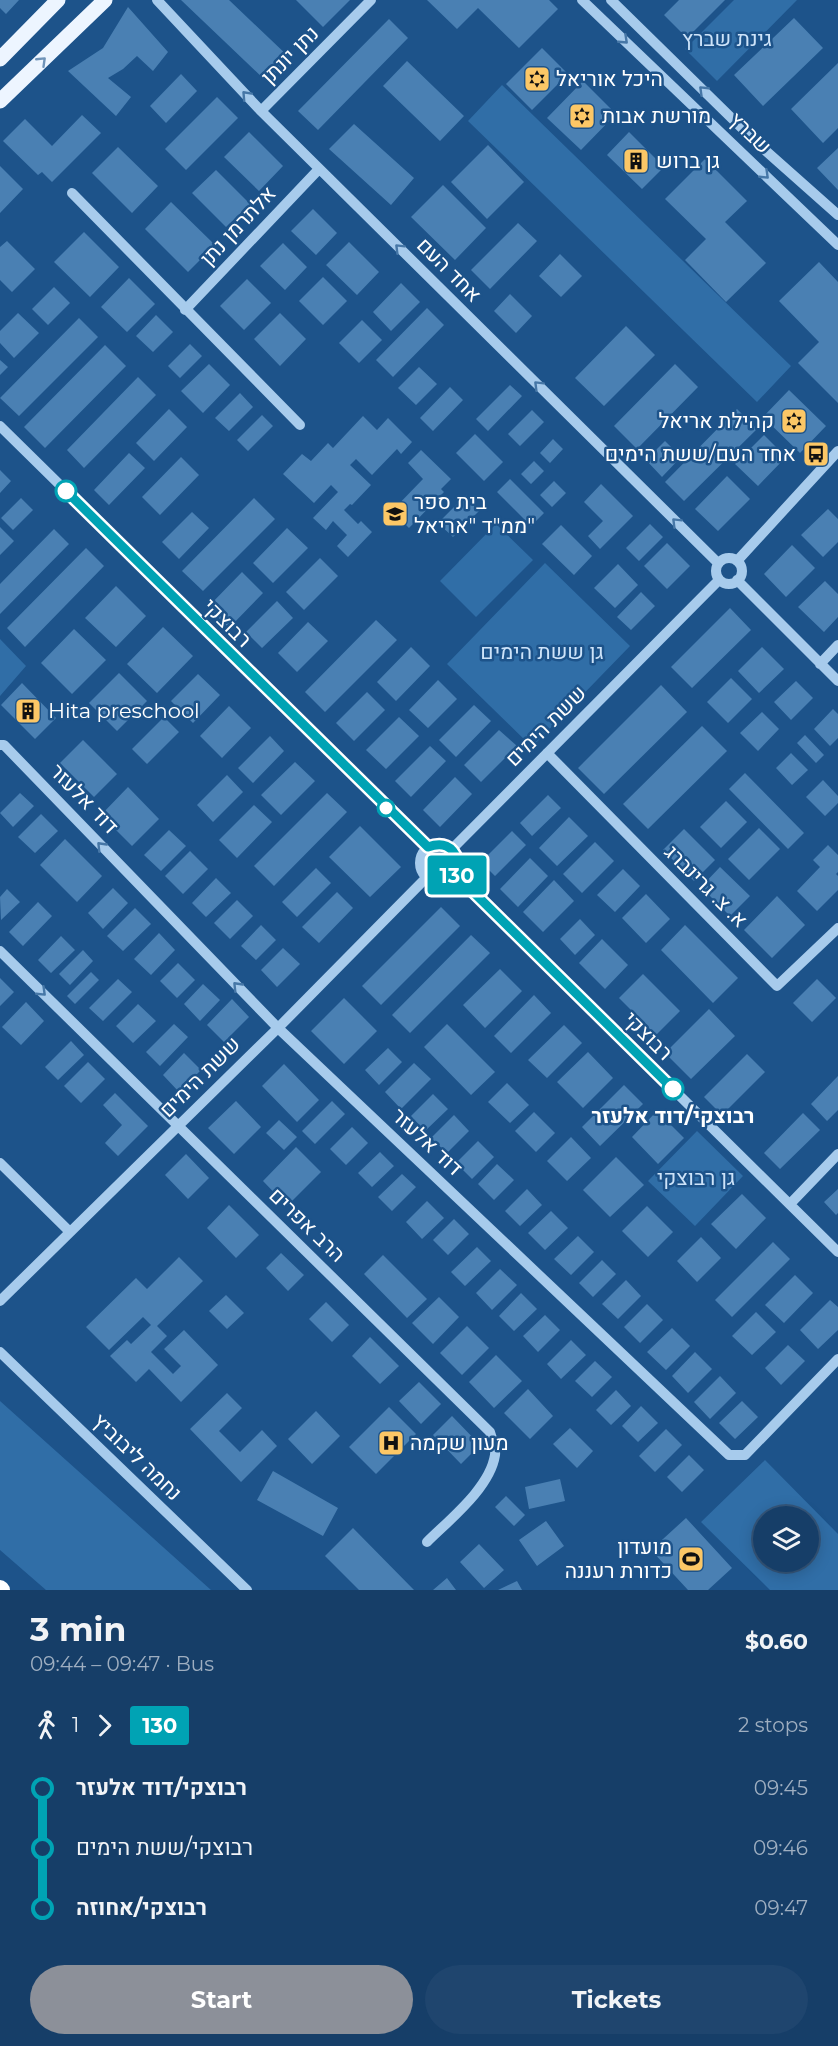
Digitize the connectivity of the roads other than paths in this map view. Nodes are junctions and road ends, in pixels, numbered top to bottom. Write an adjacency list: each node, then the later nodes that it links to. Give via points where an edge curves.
1 (58, 0): 7 (main road)
2 (105, 0): 8 (main road, one-way to 2)
3 (157, 0): 9 (street, אחד העם, one-way to 3)
4 (371, 0): 9 (street, נתן יונתן)
5 (582, 0): 13 (street, שברץ, one-way to 13)
6 (611, 0): 12 (street, שברץ, one-way to 6)
7 (0, 59)
8 (0, 101)
9 (261, 111): 10 (street, אחד העם)
10 (319, 169): 14 (street, אלתרמן נתן); 19 (street, אחד העם, one-way to 10)
11 (72, 193): 14 (street)
12 (838, 215)
13 (838, 245)
14 (185, 310): 15 (street)
15 (300, 425)
16 (0, 426): 27 (street, רבוצקי)
17 (838, 451): 18 (street)
18 (737, 561): 19 (street, via 727,558); 21 (street, via 741,572)
19 (718, 563): 20 (street)
20 (719, 580): 21 (street, via 726,584); 26 (street, ששת הימים)
21 (737, 580): 23 (street)
22 (838, 645): 23 (street)
23 (820, 664): 24 (street)
24 (838, 681)
25 (0, 745): 33 (street, דוד אלעזר, one-way to 25)
26 (547, 753): 28 (street, ששת הימים); 31 (street, א. צ. גרינברג, via 777,986)
27 (428, 847): 28 (street, via 442,844); 30 (street, via 420,858)
28 (452, 849): 29 (street, via 458,861)
29 (455, 874): 30 (street, via 442,883); 37 (street, רבוצקי)
30 (426, 878): 33 (street, ששת הימים)
31 (838, 928)
32 (0, 951): 34 (street, הרב אפרים, one-way to 34)
33 (278, 1028): 34 (street, ששת הימים); 42 (street, דוד אלעזר, via 729,1455 745,1455)
34 (178, 1126): 38 (street, ששת הימים); 43 (street, הרב אפרים, via 490,1432 495,1453 489,1474 475,1494)
35 (838, 1154): 37 (street)
36 (0, 1162): 38 (street)
37 (790, 1204): 39 (street, רבוצקי)
38 (70, 1232): 40 (street, ששת הימים)
39 (838, 1252)
40 (0, 1301)
41 (0, 1352): 44 (street, נחמה ליבוביץ)
42 (838, 1359)
43 (427, 1542)
44 (247, 1590)

